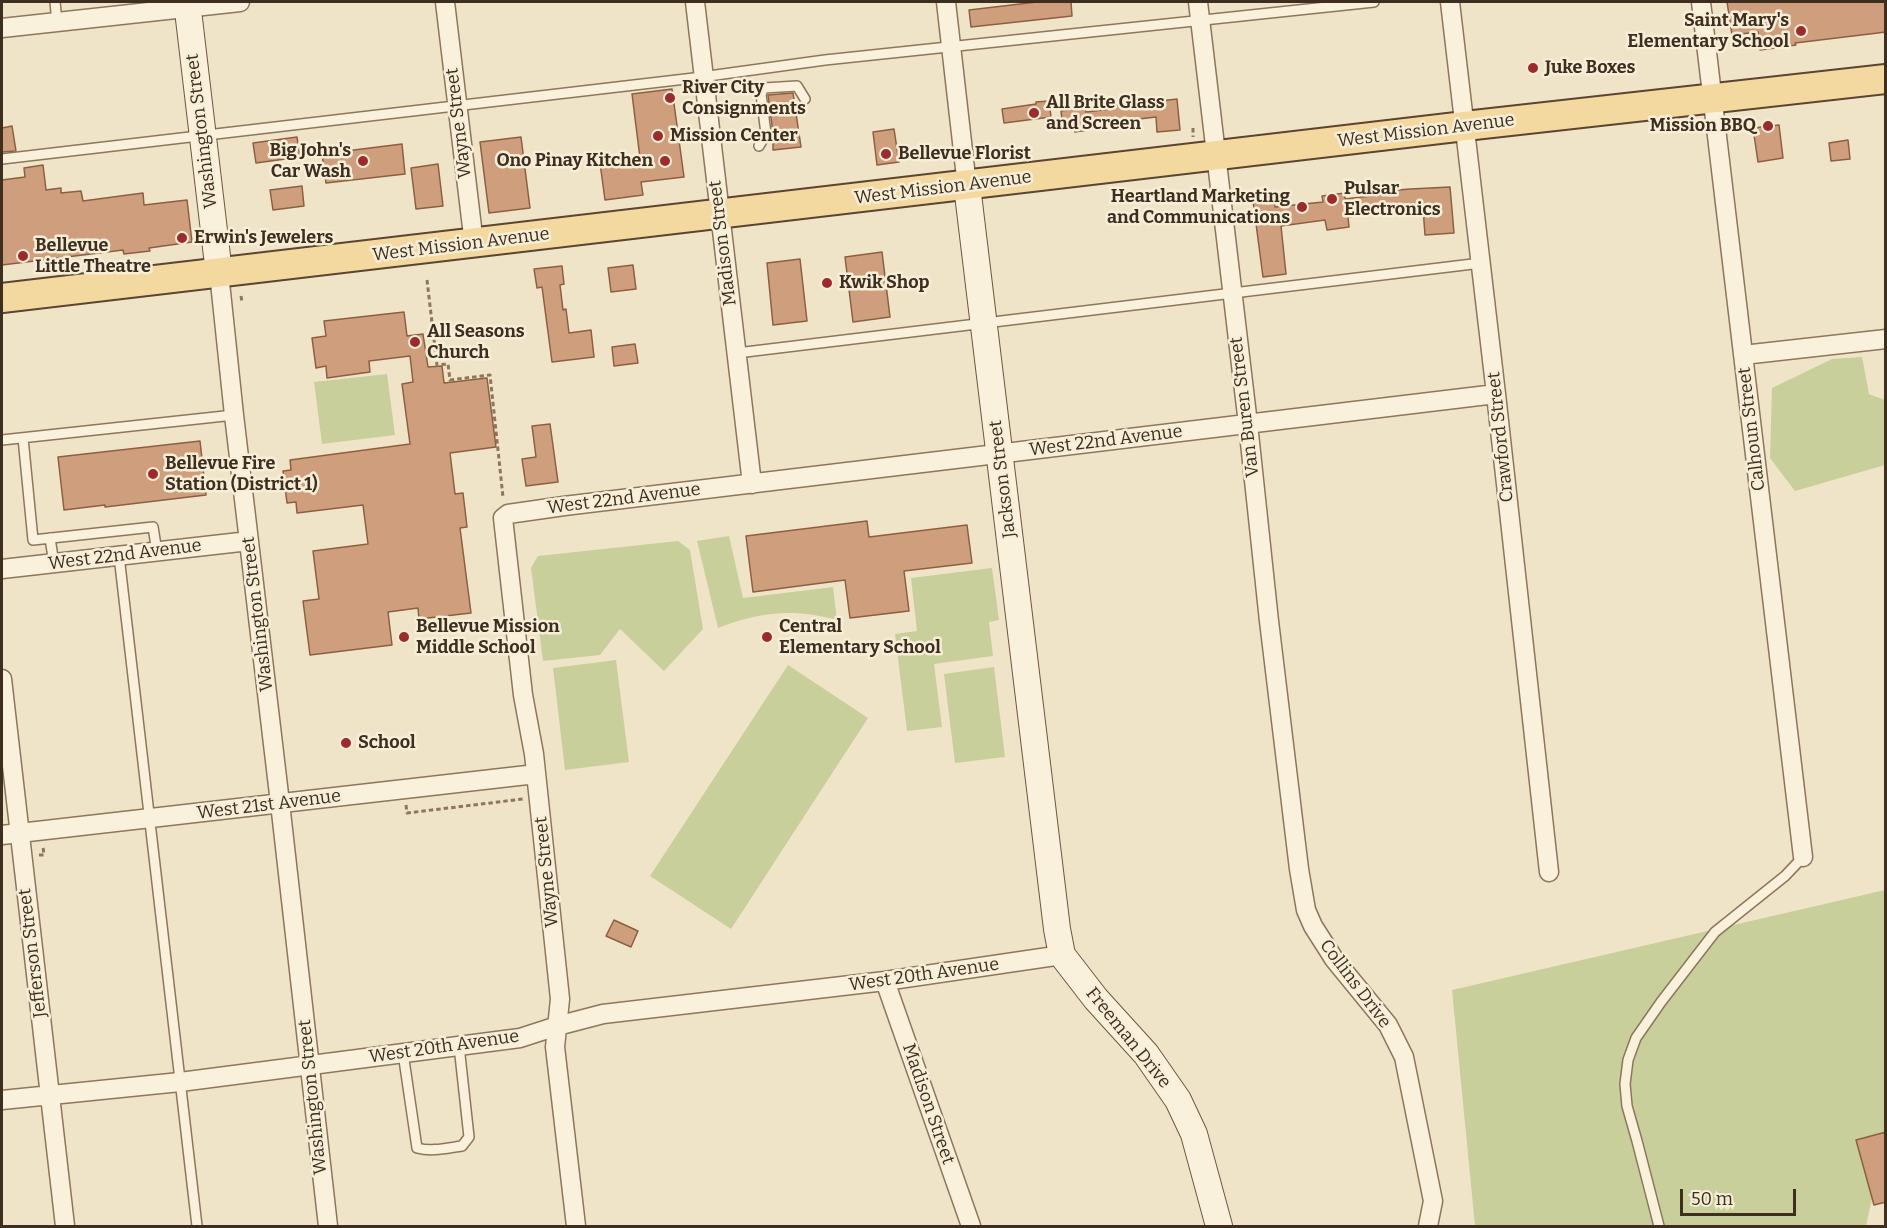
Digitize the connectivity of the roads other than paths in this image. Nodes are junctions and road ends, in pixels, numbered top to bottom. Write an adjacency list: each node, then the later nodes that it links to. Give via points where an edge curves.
1 (55, 2): 12 (lane)
2 (240, 2): 10 (street)
3 (445, 2): 19 (street, Wayne Street)
4 (695, 2): 15 (street, Madison Street)
5 (946, 2): 14 (street, Jackson Street)
6 (1198, 2): 11 (street, Van Buren Street)
7 (1374, 2): 11 (lane)
8 (1450, 2): 20 (street, Crawford Street)
9 (1701, 2): 18 (street, Calhoun Street)
10 (188, 5): 12 (street); 21 (street, Washington Street)
11 (1200, 21): 14 (lane); 23 (street, Van Buren Street)
12 (57, 22): 13 (street)
13 (2, 28)
14 (951, 47): 15 (lane); 25 (street, Jackson Street)
15 (704, 76): 19 (lane); 26 (street, Madison Street)
16 (1886, 79): 18 (main road, West Mission Avenue)
17 (805, 99): 22 (lane, via 797,86 764,88 761,94 766,134)
18 (1711, 99): 20 (main road, West Mission Avenue); 35 (street, Calhoun Street)
19 (456, 106): 21 (lane); 27 (street, Wayne Street)
20 (1465, 126): 23 (main road, West Mission Avenue); 28 (street, Crawford Street)
21 (203, 136): 24 (lane); 29 (street, Washington Street)
22 (759, 146)
23 (1215, 156): 25 (main road, West Mission Avenue); 30 (street, Van Buren Street)
24 (2, 159)
25 (966, 186): 26 (main road, West Mission Avenue); 32 (street, Jackson Street)
26 (720, 215): 27 (main road, West Mission Avenue); 34 (street, Madison Street)
27 (474, 244): 29 (main road, West Mission Avenue)
28 (1481, 263): 30 (lane); 36 (street, Crawford Street)
29 (219, 273): 31 (main road, West Mission Avenue); 37 (street, Washington Street)
30 (1232, 294): 32 (lane); 38 (street, Van Buren Street)
31 (2, 298)
32 (983, 323): 34 (lane); 41 (street, Jackson Street)
33 (1886, 339): 35 (street)
34 (737, 353): 42 (street, Madison Street)
35 (1743, 355): 56 (street, Calhoun Street)
36 (1496, 394): 38 (street, West 22nd Avenue); 57 (street, Crawford Street)
37 (234, 415): 39 (lane); 45 (street, Washington Street)
38 (1248, 424): 41 (street, West 22nd Avenue); 53 (street, Van Buren Street)
39 (22, 438): 40 (lane); 44 (lane, via 33,540)
40 (2, 440)
41 (1000, 454): 42 (street, West 22nd Avenue); 58 (street, Jackson Street)
42 (752, 484): 43 (street, West 22nd Avenue, via 516,512)
43 (503, 518): 51 (street, Wayne Street)
44 (50, 538): 46 (lane, via 153,527); 48 (lane)
45 (249, 541): 46 (street, West 22nd Avenue); 52 (street, Washington Street)
46 (157, 552): 47 (street, West 22nd Avenue)
47 (119, 556): 48 (street, West 22nd Avenue); 54 (lane)
48 (54, 564): 49 (street, West 22nd Avenue)
49 (2, 569)
50 (2, 679): 55 (street, Jefferson Street)
51 (536, 774): 52 (street, West 21st Avenue); 60 (street, Wayne Street, via 560,999)
52 (280, 803): 54 (street, West 21st Avenue); 63 (street, Washington Street)
53 (1292, 812): 73 (street, Collins Drive, via 1306,910 1313,926 1334,959 1388,1025 1404,1057 1433,1201)
54 (150, 818): 55 (street, West 21st Avenue); 64 (lane)
55 (10, 834): 65 (street, Jefferson Street)
56 (1803, 857): 74 (lane, via 1715,932 1636,1038 1628,1060 1626,1106)
57 (1549, 872)
58 (1062, 955): 59 (street, West 20th Avenue); 72 (street, Freeman Drive, via 1146,1054 1178,1100 1194,1134)
59 (885, 981): 60 (street, West 20th Avenue, via 603,1014); 71 (street, Madison Street)
60 (557, 1026): 61 (street, West 20th Avenue, via 520,1038); 70 (street, Wayne Street, via 555,1047)
61 (459, 1046): 62 (street, West 20th Avenue); 62 (lane, via 469,1137 462,1146 433,1150 417,1148)
62 (403, 1053): 63 (street, West 20th Avenue)
63 (310, 1064): 64 (street, West 20th Avenue); 69 (street, Washington Street)
64 (180, 1082): 65 (street, West 20th Avenue); 68 (lane)
65 (50, 1095): 66 (street, West 20th Avenue); 67 (street, Jefferson Street)
66 (2, 1100)
67 (65, 1227)
68 (197, 1227)
69 (328, 1227)
70 (576, 1227)
71 (971, 1227)
72 (1219, 1227)
73 (1428, 1227)
74 (1659, 1227)

